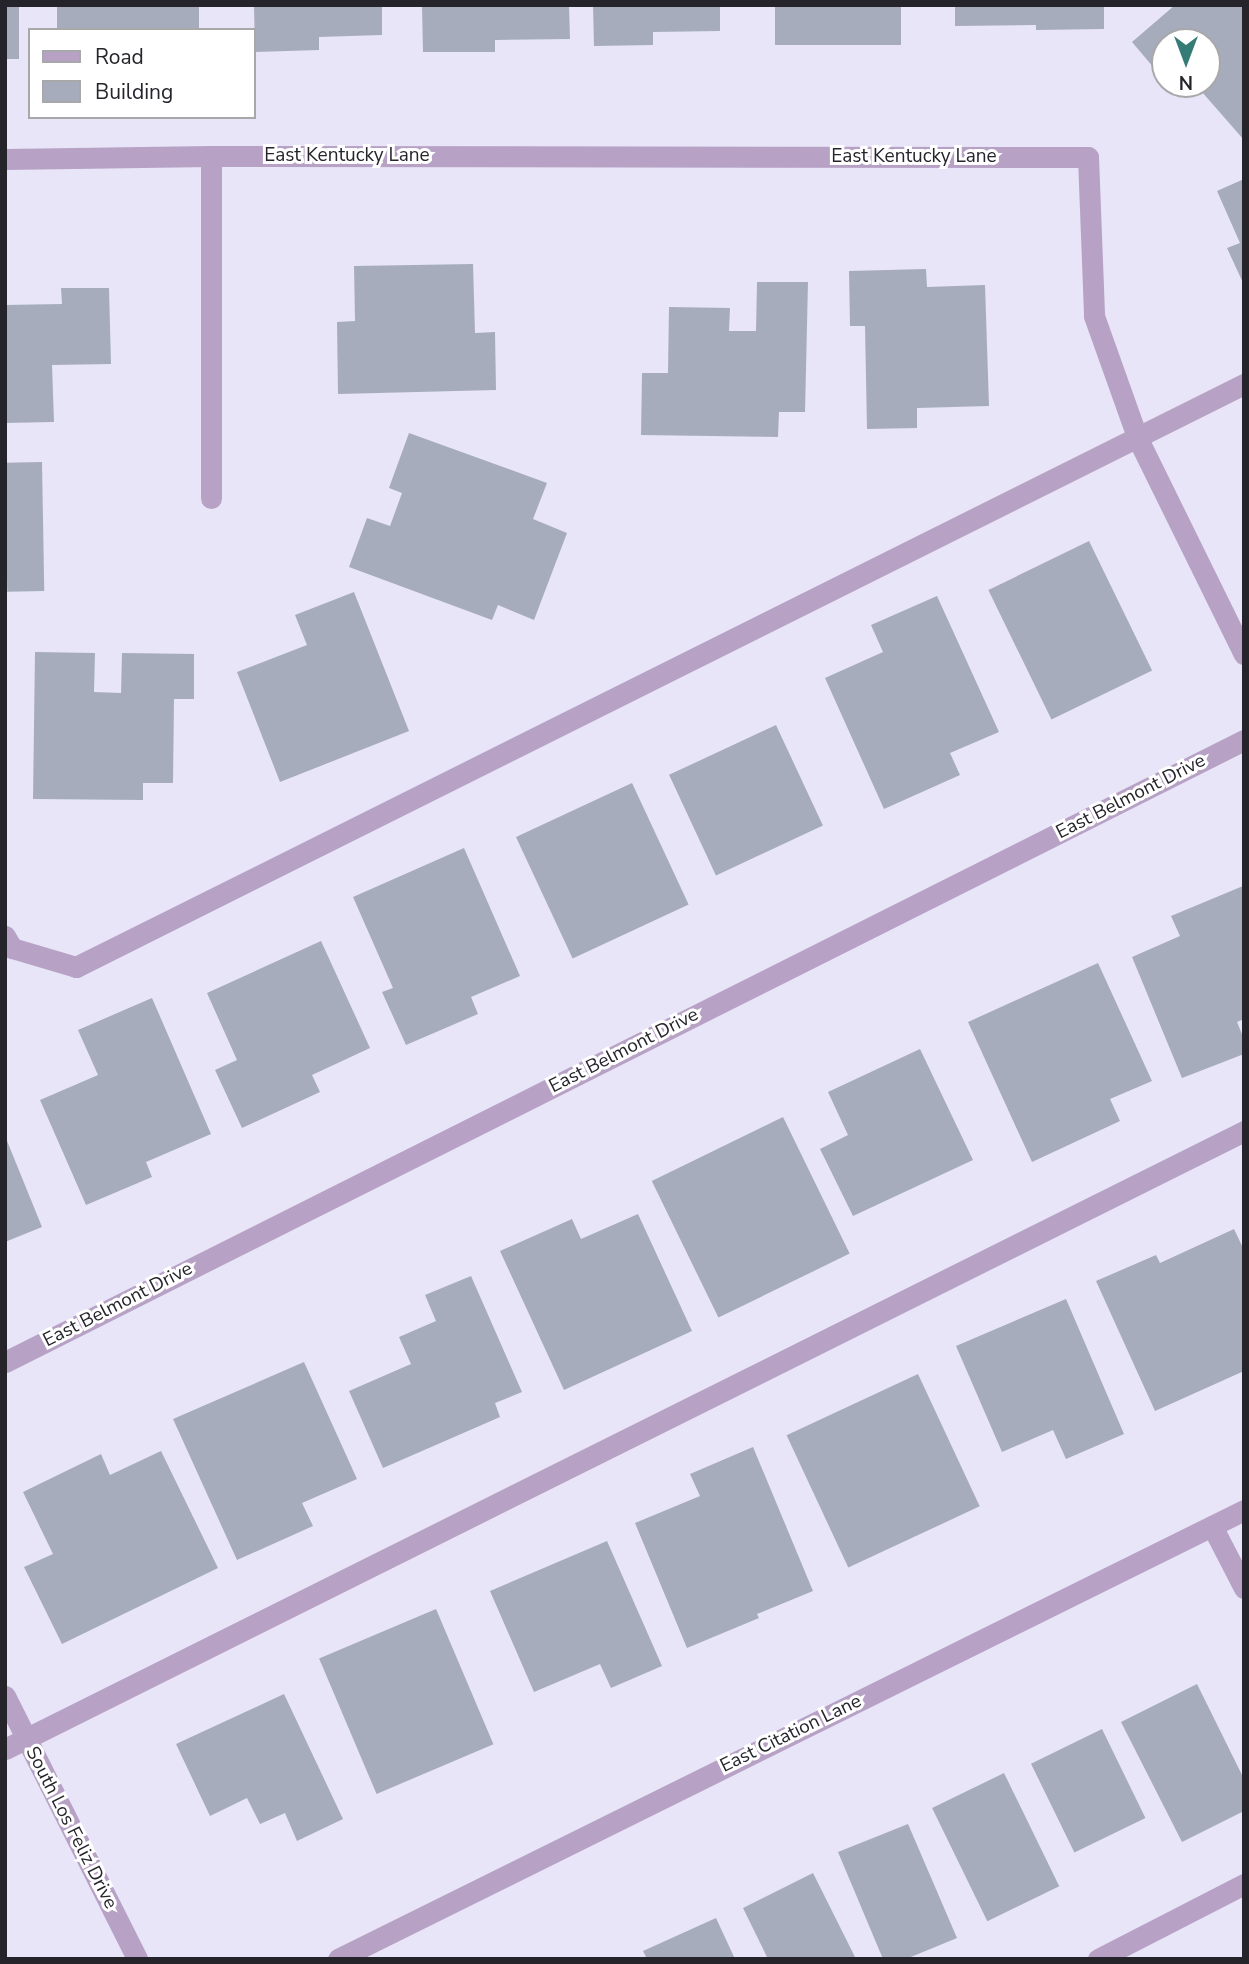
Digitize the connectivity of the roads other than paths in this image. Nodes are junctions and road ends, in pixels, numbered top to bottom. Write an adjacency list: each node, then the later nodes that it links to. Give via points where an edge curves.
1 (211, 156): 2 (street, East Kentucky Lane); 4 (street, East Kentucky Lane, via 1088,157 1094,316); 5 (street)
2 (5, 159)
3 (1244, 384): 4 (street)
4 (1137, 437): 6 (street, East Kentucky Lane); 8 (street, via 76,967 12,948)
5 (211, 498)
6 (1244, 654)
7 (1244, 740): 10 (street, East Belmont Drive)
8 (5, 936)
9 (1244, 1131): 15 (street)
10 (5, 1362)
11 (1244, 1510): 12 (street, East Citation Lane)
12 (1212, 1525): 13 (street); 19 (street, East Citation Lane)
13 (1244, 1588)
14 (5, 1696): 15 (street, South Los Feliz Drive)
15 (27, 1740): 16 (street); 18 (street, South Los Feliz Drive)
16 (5, 1749)
17 (1244, 1884): 20 (street)
18 (137, 1959)
19 (338, 1959)
20 (1098, 1959)

